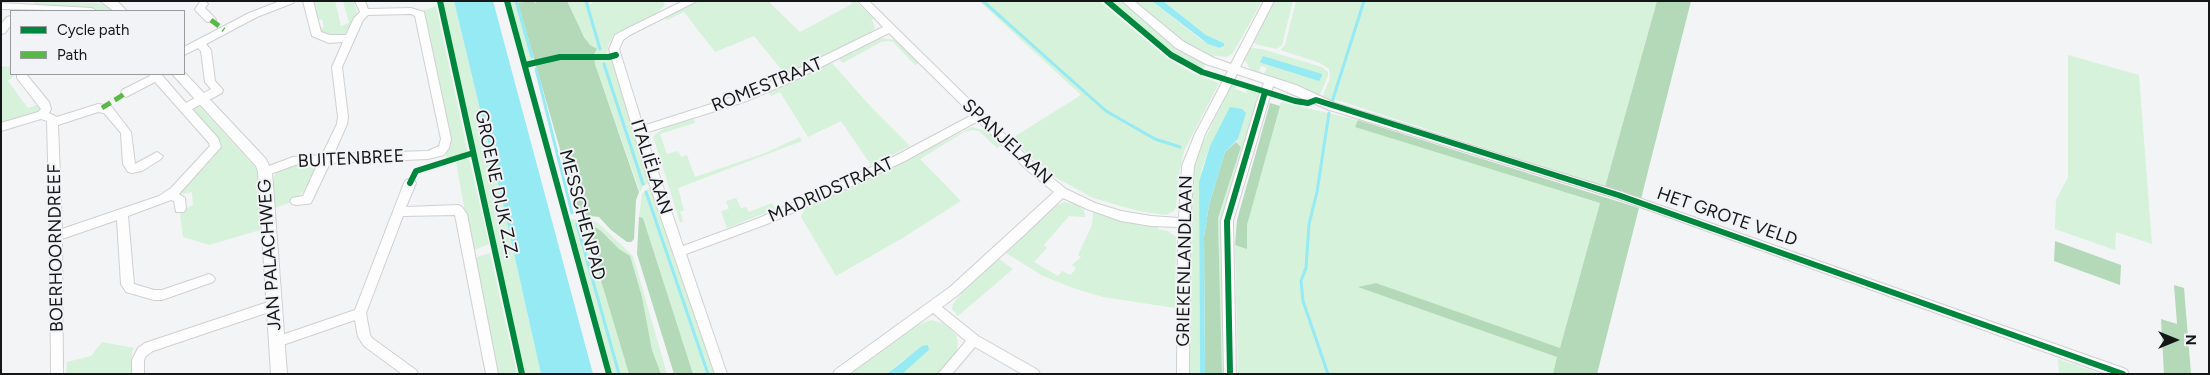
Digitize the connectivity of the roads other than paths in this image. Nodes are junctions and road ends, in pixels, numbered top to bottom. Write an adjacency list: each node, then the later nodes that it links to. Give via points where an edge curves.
1 (106, 1): 14 (street)
2 (290, 1): 21 (street, via 253,15)
3 (308, 1): 20 (street, via 316,34 329,39)
4 (360, 1): 15 (street)
5 (692, 1): 10 (street, ITALIËLAAN)
6 (863, 1): 18 (street, SPANJELAAN)
7 (1127, 1): 23 (street, HET GROTE VELD, via 1191,52)
8 (1269, 1): 23 (street, GRIEKENLANDLAAN)
9 (204, 2): 17 (street, via 200,9)
10 (675, 5): 35 (street, ITALIËLAAN, via 626,33 615,44)
11 (1, 6): 12 (street)
12 (23, 6): 13 (street)
13 (78, 10)
14 (119, 10)
15 (366, 12): 20 (street, via 359,18); 37 (street, BUITENBREE, via 411,11 420,14 446,144 440,152 428,155)
16 (10, 20): 19 (street)
17 (211, 20)
18 (890, 28): 32 (street, SPANJELAAN); 35 (street, ROMESTRAAT, via 767,88)
19 (1, 30)
20 (350, 38): 37 (street, via 337,67 343,120)
21 (199, 43): 22 (street); 29 (street, via 206,50 210,82 218,90)
22 (185, 50)
23 (1234, 70): 27 (street, HET GROTE VELD); 46 (street, GRIEKENLANDLAAN, via 1192,153 1186,183)
24 (179, 75): 29 (street, JAN PALACHWEG)
25 (21, 76): 31 (street, via 45,105)
26 (155, 76): 28 (street); 30 (street)
27 (1270, 81): 65 (street, via 1227,221); 66 (street, HET GROTE VELD, via 1331,106 1618,195)
28 (126, 94)
29 (202, 99): 30 (street); 38 (street, JAN PALACHWEG)
30 (185, 108): 41 (street, via 216,146)
31 (42, 115): 33 (street, via 50,117); 34 (street)
32 (979, 116): 40 (street, SPANJELAAN, via 1038,174); 48 (street, MADRIDSTRAAT, via 836,190)
33 (52, 123): 36 (street, via 98,108 107,110 126,132 132,169); 47 (street, BOERHOORNDREEF)
34 (1, 127)
35 (639, 131): 48 (street, ITALIËLAAN)
36 (158, 156)
37 (325, 159): 38 (street, BUITENBREE, via 297,160); 42 (street)
38 (265, 172): 50 (street, JAN PALACHWEG)
39 (410, 183): 44 (street)
40 (1062, 192): 46 (street, SPANJELAAN, via 1121,216); 51 (street, via 989,261)
41 (170, 195): 43 (street, via 179,198); 45 (street)
42 (302, 203)
43 (180, 209)
44 (398, 212): 52 (street); 59 (street, via 458,210 461,214)
45 (122, 213): 47 (street); 49 (street, via 127,284 130,288 162,295)
46 (1184, 223): 64 (street, GRIEKENLANDLAAN)
47 (56, 236): 55 (street, BOERHOORNDREEF)
48 (679, 252): 60 (street, ITALIËLAAN)
49 (209, 279)
50 (274, 305): 54 (street, JAN PALACHWEG); 56 (street, via 149,347 138,360)
51 (934, 307): 53 (street); 61 (street)
52 (360, 313): 54 (street); 58 (street, via 364,337 368,342)
53 (974, 340): 62 (street); 63 (street)
54 (277, 342): 57 (street, JAN PALACHWEG)
55 (57, 374)
56 (138, 374)
57 (279, 374)
58 (412, 374)
59 (492, 374)
60 (721, 374)
61 (839, 374)
62 (944, 374)
63 (1034, 374)
64 (1183, 374)
65 (1230, 374)
66 (2123, 374)

